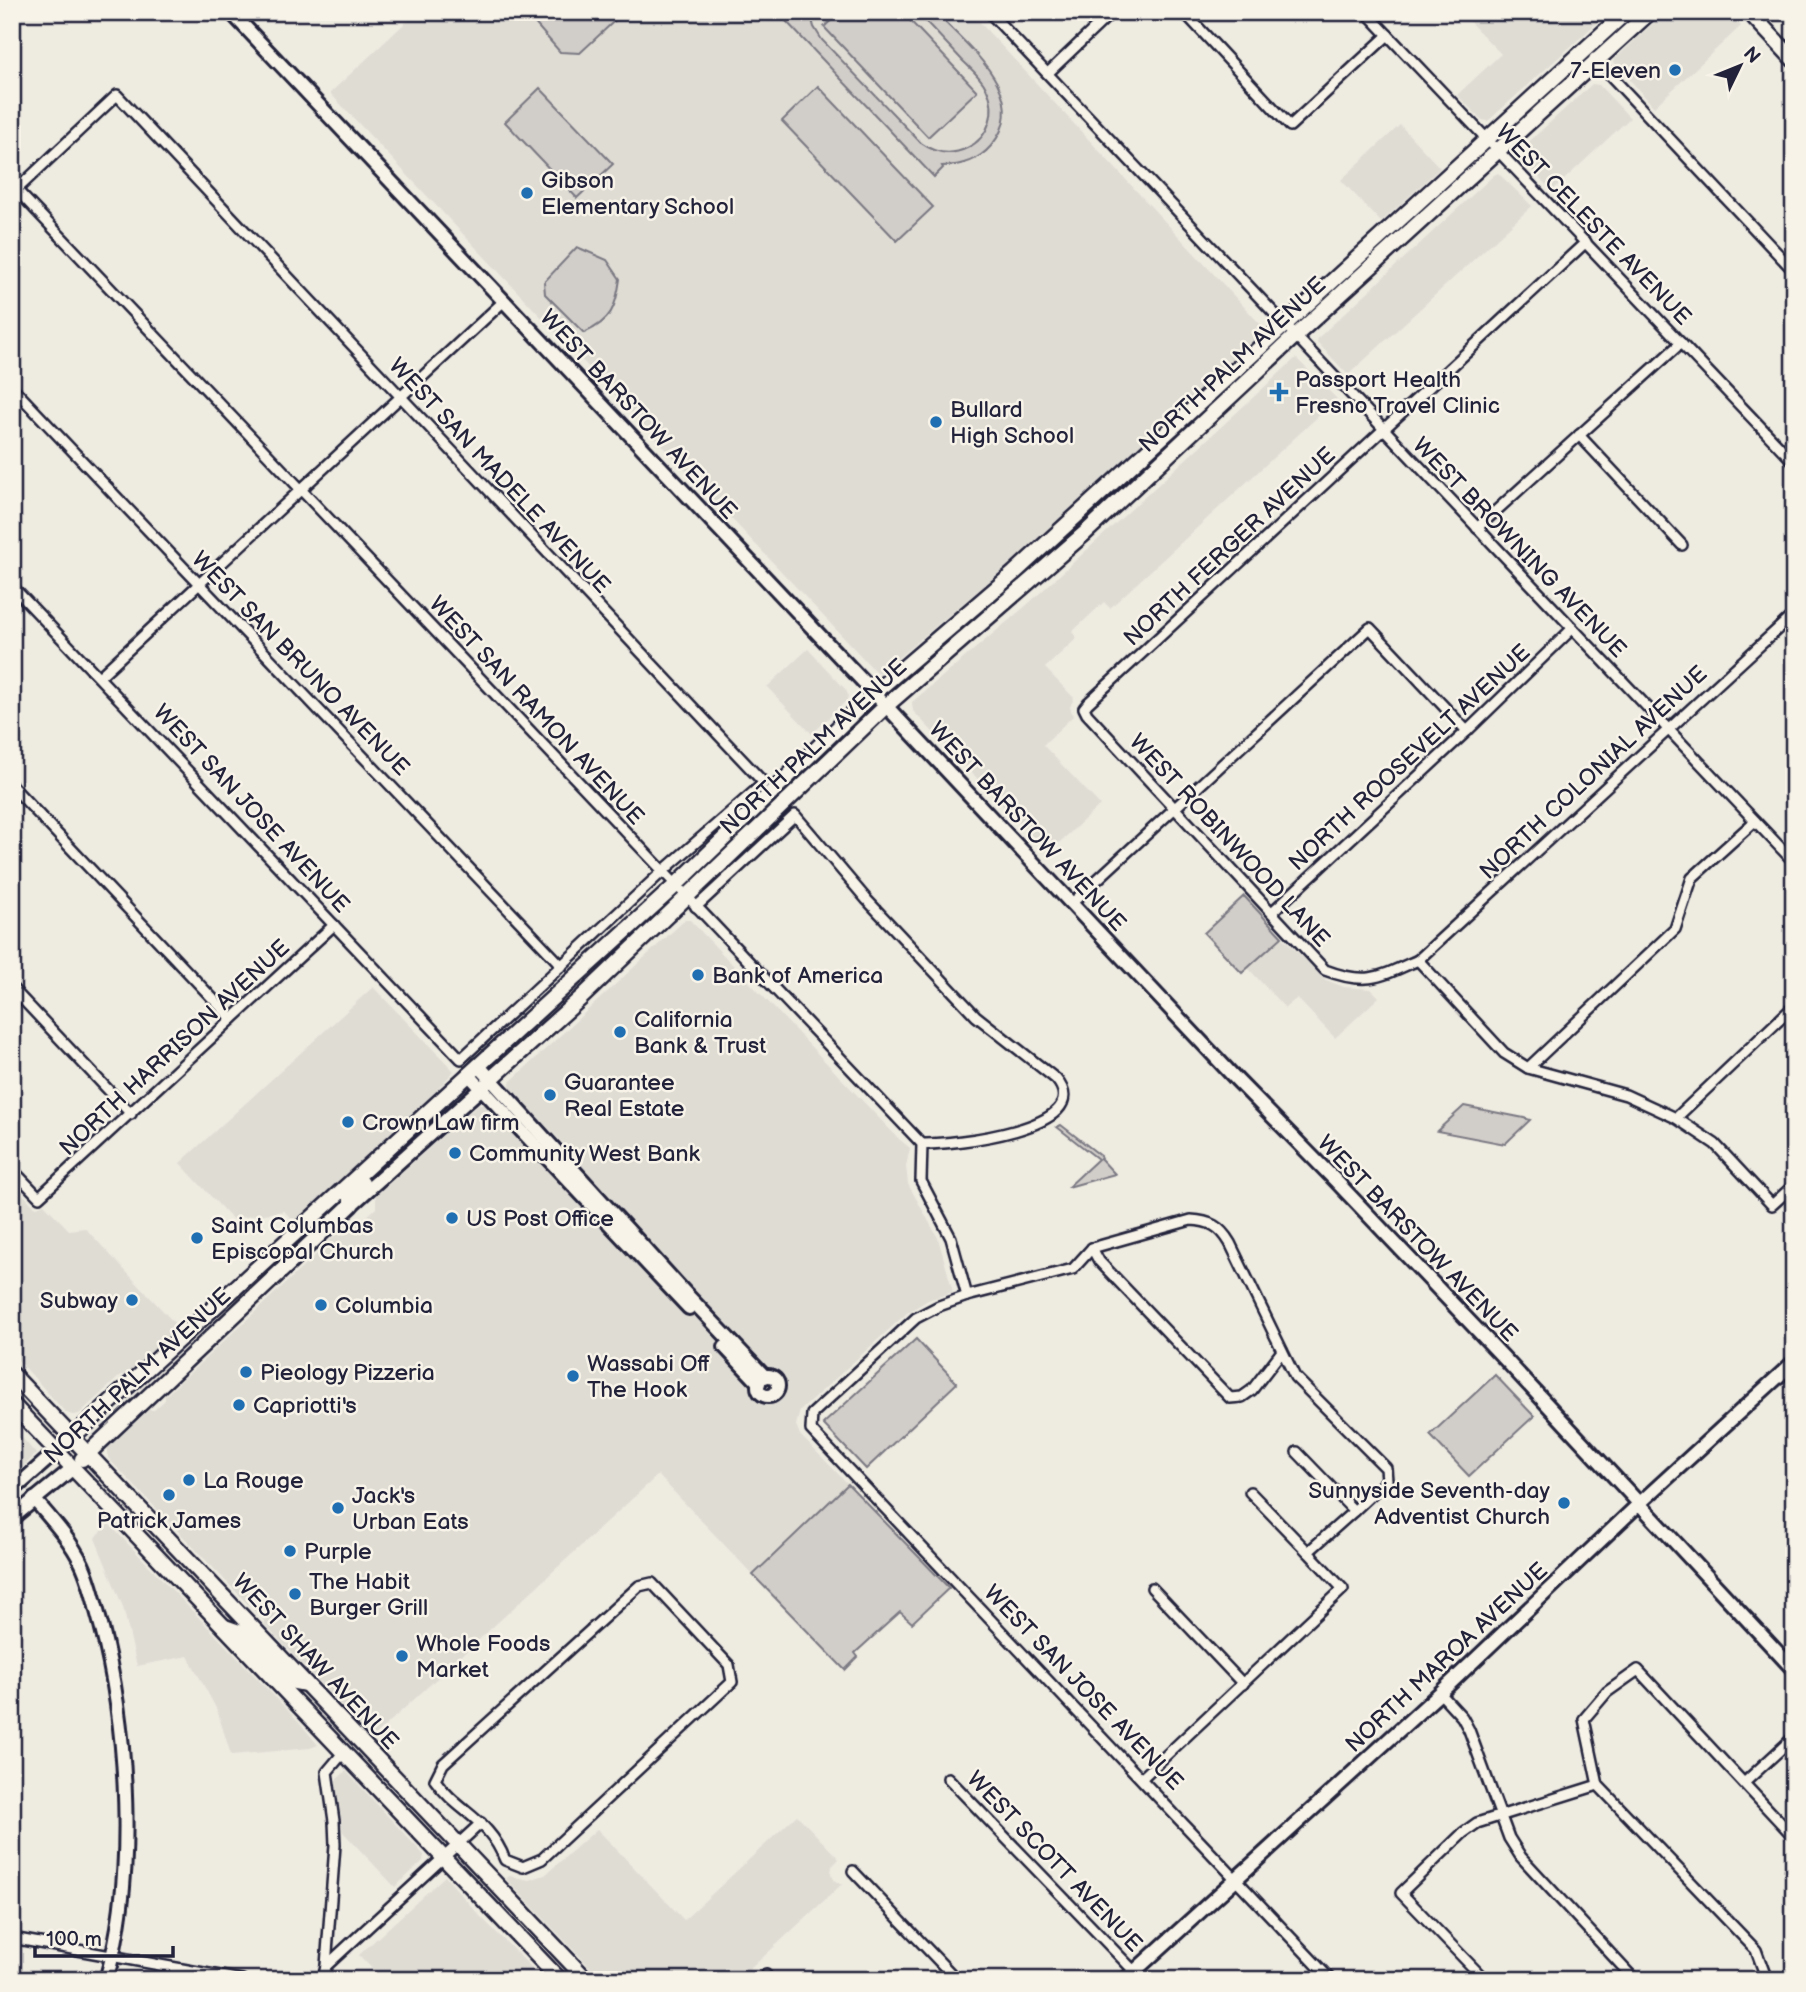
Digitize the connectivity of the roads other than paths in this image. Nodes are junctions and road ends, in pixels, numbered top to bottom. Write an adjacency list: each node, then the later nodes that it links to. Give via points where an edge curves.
1 (231, 12): 19 (street, WEST BARSTOW AVENUE)
2 (989, 12): 13 (street, WEST BROWNING AVENUE)
3 (1112, 12): 13 (street)
4 (1184, 12): 9 (street, via 1290,126)
5 (1366, 12): 9 (street, WEST CELESTE AVENUE)
6 (1626, 12): 10 (main road, NORTH PALM AVENUE)
7 (1650, 12): 11 (main road, NORTH PALM AVENUE)
8 (1749, 12): 12 (main road)
9 (1388, 35): 14 (street, WEST CELESTE AVENUE)
10 (1586, 49): 11 (street); 14 (main road, NORTH PALM AVENUE)
11 (1597, 60): 15 (main road, NORTH PALM AVENUE); 18 (street)
12 (1794, 60)
13 (1048, 73): 20 (street, WEST BROWNING AVENUE)
14 (1486, 139): 15 (street, WEST CELESTE AVENUE); 20 (main road, NORTH PALM AVENUE)
15 (1499, 150): 17 (street, WEST CELESTE AVENUE); 21 (main road, NORTH PALM AVENUE)
16 (14, 190): 24 (street, WEST SAN MADELE AVENUE, via 117,96); 28 (street, WEST SAN RAMON AVENUE)
17 (1586, 242): 22 (street, WEST CELESTE AVENUE); 25 (street, NORTH FERGER AVENUE)
18 (1794, 271)
19 (504, 301): 24 (street); 38 (street, WEST BARSTOW AVENUE)
20 (1285, 324): 21 (street, WEST BROWNING AVENUE); 29 (main road, NORTH PALM AVENUE)
21 (1295, 336): 25 (street, WEST BROWNING AVENUE); 30 (main road, NORTH PALM AVENUE)
22 (1681, 343): 26 (street); 27 (street, WEST CELESTE AVENUE)
23 (12, 387): 33 (street, WEST SAN BRUNO AVENUE)
24 (400, 397): 28 (street); 47 (street, WEST SAN MADELE AVENUE, via 764,783)
25 (1382, 430): 31 (street, WEST BROWNING AVENUE); 40 (street, NORTH FERGER AVENUE)
26 (1579, 435): 31 (street); 32 (street)
27 (1794, 462)
28 (301, 489): 33 (street); 47 (street, WEST SAN RAMON AVENUE)
29 (1102, 493): 30 (street); 38 (main road, NORTH PALM AVENUE)
30 (1114, 506): 39 (main road, NORTH PALM AVENUE)
31 (1477, 528): 36 (street, WEST BROWNING AVENUE)
32 (1682, 545)
33 (199, 584): 37 (street); 54 (street, WEST SAN BRUNO AVENUE)
34 (12, 586): 37 (street, WEST SAN JOSE AVENUE)
35 (1794, 614): 41 (street, NORTH COLONIAL AVENUE)
36 (1572, 629): 41 (street, WEST BROWNING AVENUE); 42 (street, NORTH ROOSEVELT AVENUE)
37 (99, 677): 52 (street, WEST SAN JOSE AVENUE)
38 (874, 693): 39 (street, WEST BARSTOW AVENUE); 48 (main road, NORTH PALM AVENUE)
39 (886, 706): 49 (main road, NORTH PALM AVENUE); 50 (street, WEST BARSTOW AVENUE)
40 (1084, 708): 44 (street, WEST ROBINWOOD LANE)
41 (1667, 730): 45 (street, WEST BROWNING AVENUE); 53 (street, NORTH COLONIAL AVENUE)
42 (1467, 731): 44 (street, via 1370,628); 51 (street, NORTH ROOSEVELT AVENUE)
43 (12, 786): 57 (street)
44 (1174, 809): 50 (street); 51 (street, WEST ROBINWOOD LANE)
45 (1755, 821): 46 (street, WEST BROWNING AVENUE); 58 (street, via 1692,878 1675,929)
46 (1794, 862)
47 (663, 871): 48 (street, WEST SAN RAMON AVENUE); 54 (street)
48 (676, 885): 49 (street, WEST SAN RAMON AVENUE); 59 (main road, NORTH PALM AVENUE)
49 (691, 902): 60 (main road, NORTH PALM AVENUE); 64 (street, WEST SAN RAMON AVENUE); 64 (street, via 796,815 867,900 976,1016 1056,1079 1063,1091 1057,1111 1019,1129 987,1138)
50 (1072, 903): 83 (street, WEST BARSTOW AVENUE)
51 (1272, 912): 53 (street, WEST ROBINWOOD LANE, via 1325,970 1349,979 1379,978)
52 (334, 925): 54 (street, WEST SAN JOSE AVENUE, via 461,1059); 57 (street, NORTH HARRISON AVENUE)
53 (1418, 960): 58 (street, via 1504,1053)
54 (562, 966)
55 (12, 988): 62 (street)
56 (1794, 1006): 63 (street)
57 (232, 1019): 62 (street, NORTH HARRISON AVENUE)
58 (1528, 1068): 63 (street, via 1626,1095)
59 (473, 1070): 60 (street); 61 (main road, NORTH PALM AVENUE)
60 (486, 1084): 67 (street, NORTH PALM AVENUE); 73 (street, via 600,1197)
61 (434, 1105): 67 (main road, via 413,1134 354,1190); 75 (main road, NORTH PALM AVENUE)
62 (131, 1114): 65 (street, NORTH HARRISON AVENUE, via 39,1197)
63 (1676, 1118): 66 (street, via 1715,1144 1772,1205)
64 (922, 1144): 69 (street, via 921,1181 951,1238)
65 (12, 1169)
66 (1794, 1185)
67 (351, 1205): 78 (main road, NORTH PALM AVENUE)
68 (1092, 1248): 69 (street, via 1073,1269); 70 (street, via 1191,1220 1222,1229); 70 (street, via 1099,1261 1230,1398 1252,1390)
69 (967, 1296): 96 (street, WEST SAN JOSE AVENUE, via 916,1318 812,1414 811,1430)
70 (1282, 1351): 84 (street, via 1295,1377 1386,1468 1387,1480)
71 (1794, 1363): 83 (street, NORTH MAROA AVENUE)
72 (12, 1374): 75 (main road, WEST SHAW AVENUE)
73 (762, 1380)
74 (12, 1404): 76 (main road, WEST SHAW AVENUE)
75 (72, 1438): 76 (main road, NORTH PALM AVENUE); 78 (main road, WEST SHAW AVENUE)
76 (57, 1451): 79 (main road, WEST SHAW AVENUE); 80 (street, NORTH PALM AVENUE)
77 (1297, 1452): 84 (street)
78 (88, 1454): 79 (main road, NORTH PALM AVENUE); 90 (main road, WEST SHAW AVENUE)
79 (73, 1468): 82 (street, NORTH PALM AVENUE); 88 (main road, WEST SHAW AVENUE)
80 (12, 1492)
81 (1250, 1492): 86 (street)
82 (34, 1499): 85 (street, NORTH PALM AVENUE); 107 (street, via 82,1564 115,1692 126,1853)
83 (1640, 1503): 89 (street, WEST BARSTOW AVENUE); 92 (street, NORTH MAROA AVENUE)
84 (1354, 1511): 86 (street)
85 (12, 1518)
86 (1308, 1552): 91 (street, via 1343,1590)
87 (1153, 1588): 91 (street)
88 (224, 1627): 90 (main road, via 245,1634 290,1681); 94 (main road, WEST SHAW AVENUE)
89 (1794, 1670)
90 (306, 1684): 102 (main road, WEST SHAW AVENUE)
91 (1242, 1684): 96 (street)
92 (1440, 1693): 99 (street, via 1469,1730); 105 (street, NORTH MAROA AVENUE)
93 (1794, 1737): 97 (street)
94 (343, 1753): 103 (main road, WEST SHAW AVENUE); 108 (street, via 327,1772 335,1845)
95 (948, 1778): 109 (street, WEST SCOTT AVENUE)
96 (1142, 1778): 105 (street, WEST SAN JOSE AVENUE)
97 (1744, 1783): 98 (street, via 1638,1670 1607,1692 1584,1719); 101 (street)
98 (1598, 1785): 99 (street); 119 (street, via 1756,1950)
99 (1501, 1815): 117 (street, via 1463,1833 1401,1893); 118 (street, via 1521,1857)
100 (481, 1823): 100 (street, via 446,1796 435,1780 443,1764 639,1586 653,1583 729,1665 732,1682 541,1859 523,1867 505,1860 498,1841); 102 (street)
101 (1794, 1837)
102 (459, 1844): 103 (street); 114 (main road, WEST SHAW AVENUE)
103 (444, 1858): 108 (street); 113 (main road, WEST SHAW AVENUE)
104 (853, 1871): 115 (street)
105 (1237, 1878): 109 (street, NORTH MAROA AVENUE); 116 (street, WEST SAN JOSE AVENUE)
106 (12, 1938): 107 (street)
107 (113, 1956): 110 (street); 111 (street)
108 (326, 1966): 112 (street)
109 (1130, 1975)
110 (106, 1980)
111 (242, 1980)
112 (323, 1980)
113 (560, 1980)
114 (587, 1980)
115 (957, 1980)
116 (1331, 1980)
117 (1485, 1980)
118 (1636, 1980)
119 (1767, 1980)

